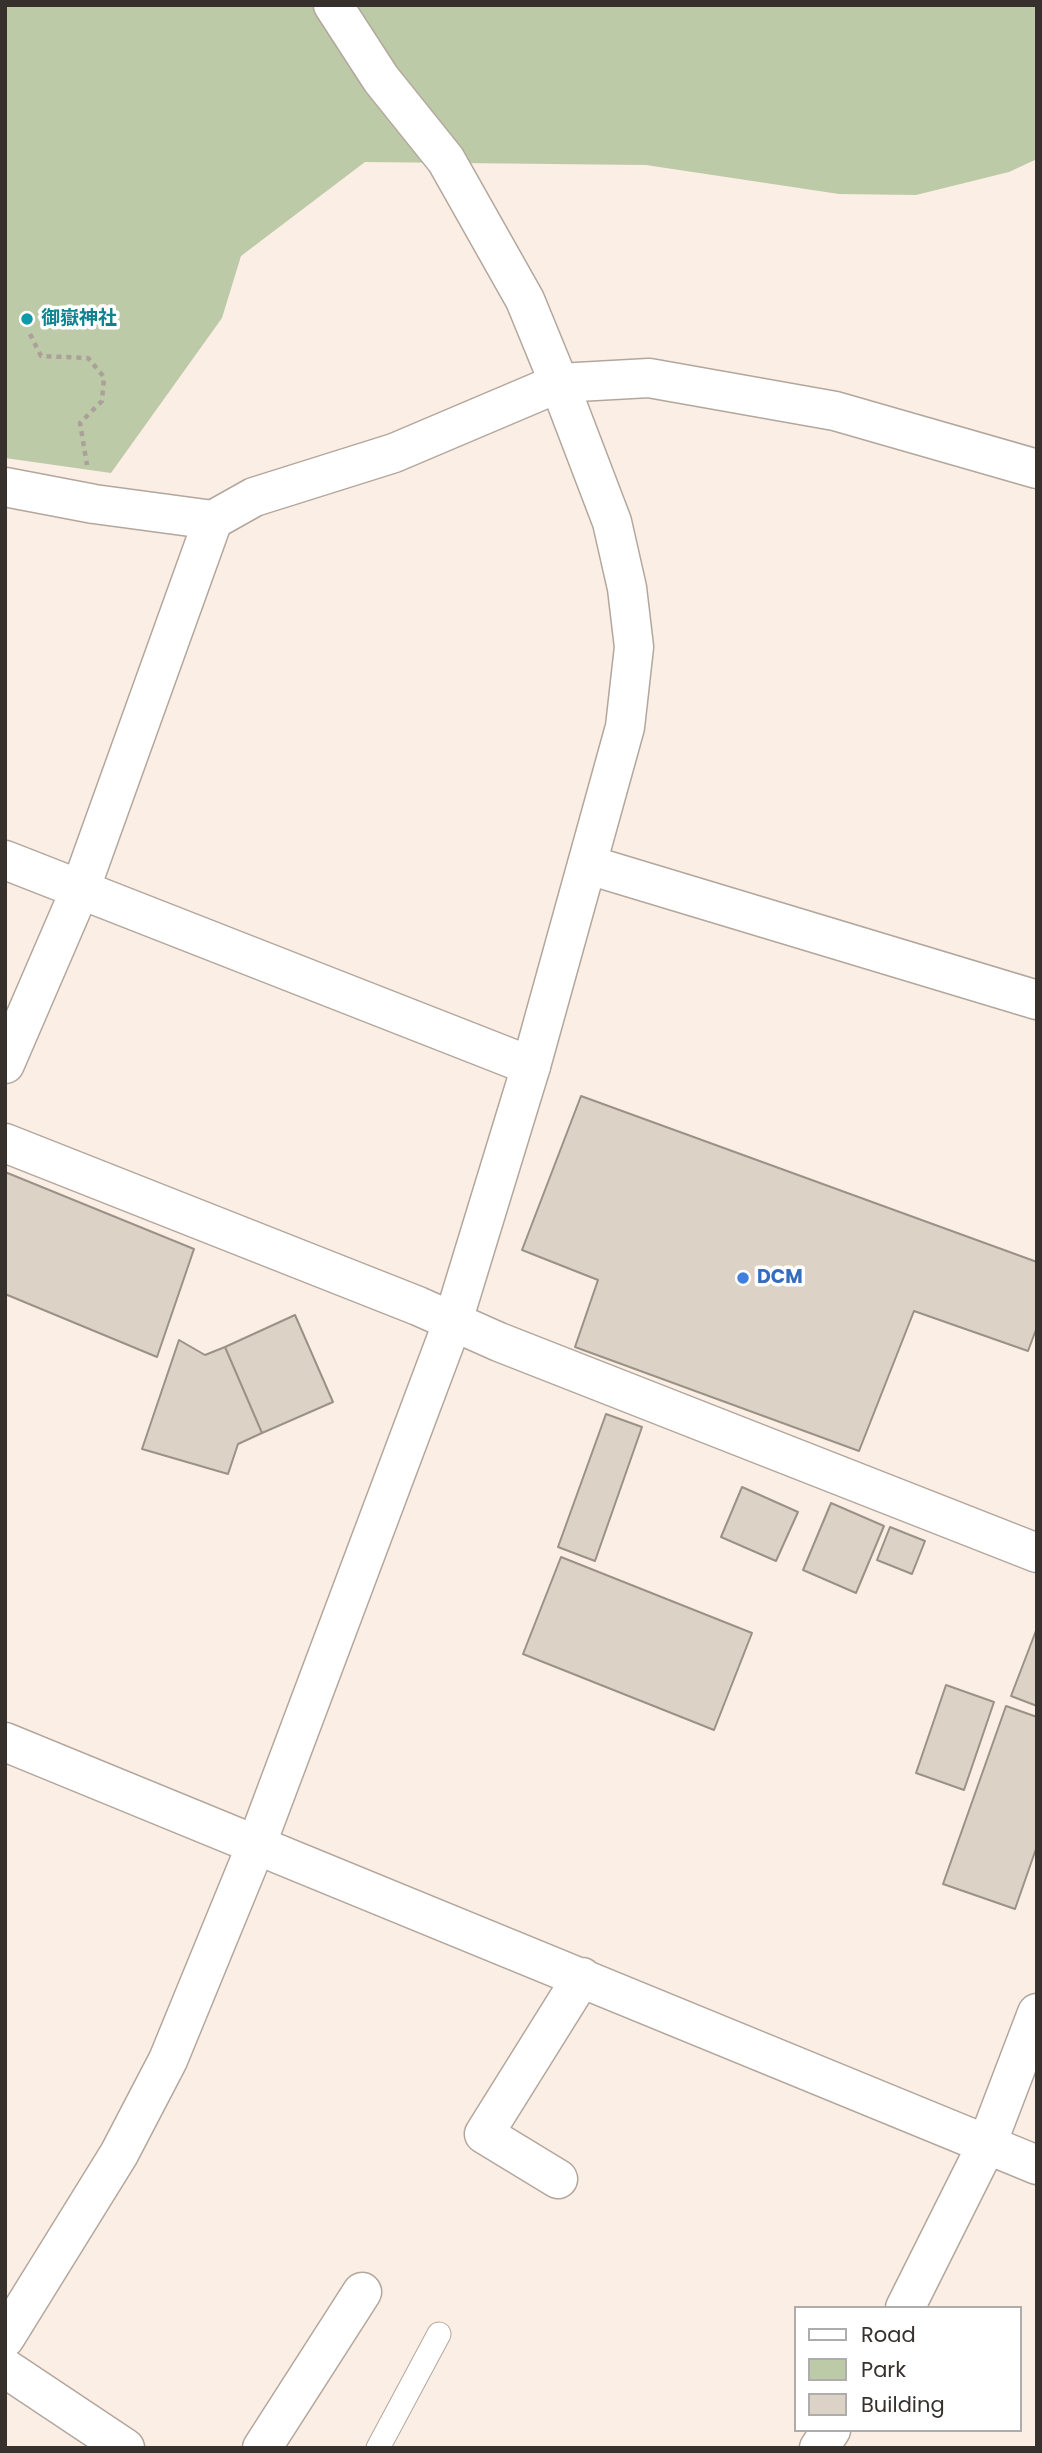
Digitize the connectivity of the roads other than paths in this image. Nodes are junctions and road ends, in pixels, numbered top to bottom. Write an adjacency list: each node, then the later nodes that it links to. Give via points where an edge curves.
1 (333, 5): 2 (street, via 381,79 446,160 525,300)
2 (559, 383): 3 (street, via 649,378 835,411); 5 (street, via 394,453 254,497); 7 (street, via 612,522 634,647 625,727)
3 (1037, 469)
4 (5, 488): 5 (street)
5 (213, 520): 8 (street)
6 (5, 860): 8 (street)
7 (589, 865): 9 (street); 11 (street)
8 (80, 890): 10 (street); 11 (street)
9 (1037, 1000)
10 (5, 1064)
11 (531, 1066): 13 (street)
12 (5, 1143): 13 (street)
13 (453, 1321): 14 (street); 16 (street)
14 (1037, 1553)
15 (5, 1742): 16 (street)
16 (257, 1843): 17 (street); 25 (street, via 168,2060 118,2154)
17 (582, 1978): 19 (street); 21 (street, via 484,2134)
18 (1037, 2013): 19 (street)
19 (987, 2144): 20 (street); 23 (street)
20 (1037, 2165)
21 (558, 2179)
22 (362, 2292): 29 (street)
23 (906, 2306)
24 (439, 2334): 30 (lane)
25 (5, 2338)
26 (5, 2368): 28 (street)
27 (830, 2432): 31 (street)
28 (125, 2448)
29 (261, 2448)
30 (378, 2448)
31 (819, 2448)

